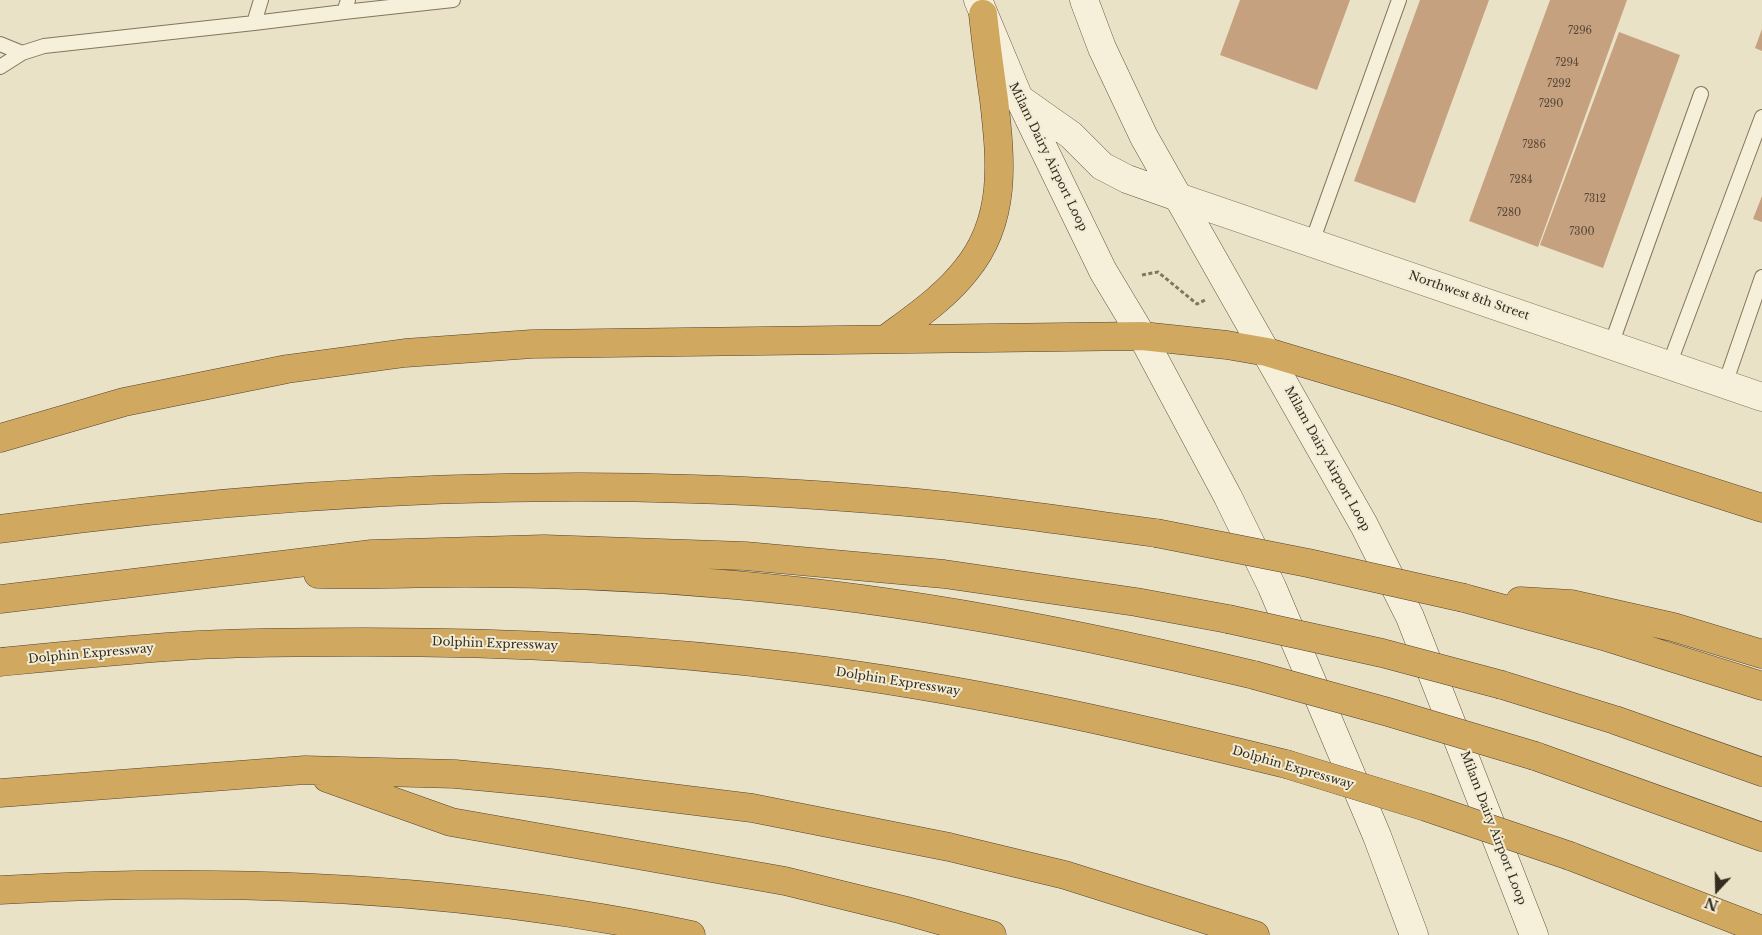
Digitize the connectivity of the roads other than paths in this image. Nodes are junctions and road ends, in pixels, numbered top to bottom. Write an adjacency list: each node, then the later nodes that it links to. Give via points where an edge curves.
1 (261, 0): 7 (lane)
2 (453, 0): 5 (lane)
3 (1084, 0): 14 (main road, Milam Dairy Airport Loop, via 1110,66)
4 (1399, 0): 15 (lane)
5 (346, 6): 7 (lane)
6 (981, 7): 12 (main road, Milam Dairy Airport Loop); 18 (highway, via 1000,150 1000,182 994,216 982,248 965,272 937,301)
7 (254, 22): 9 (lane, via 44,46)
8 (0, 44): 9 (lane)
9 (22, 53): 10 (lane)
10 (0, 68)
11 (1701, 94): 19 (lane)
12 (1019, 98): 14 (main road, Northwest 8th Street, via 1071,135 1102,166 1127,179); 17 (main road, Milam Dairy Airport Loop, via 1110,286)
13 (1762, 116): 21 (lane)
14 (1175, 196): 15 (main road, Northwest 8th Street); 20 (main road, Milam Dairy Airport Loop)
15 (1312, 242): 19 (main road, Northwest 8th Street)
16 (1762, 277): 22 (lane)
17 (1142, 336): 18 (highway); 20 (highway); 42 (main road, Milam Dairy Airport Loop, via 1272,587 1377,836)
18 (886, 339): 24 (highway, via 532,344 405,353 287,369 124,402)
19 (1611, 345): 21 (main road, Northwest 8th Street)
20 (1267, 352): 25 (highway); 43 (main road, Milam Dairy Airport Loop, via 1364,525 1410,616)
21 (1669, 364): 22 (main road, Northwest 8th Street)
22 (1725, 384): 23 (main road, Northwest 8th Street)
23 (1762, 397)
24 (0, 438)
25 (1762, 508)
26 (0, 529): 28 (highway, bridge, via 193,506 317,496 568,487 693,489 909,502 1156,533 1308,562)
27 (217, 573): 29 (highway); 34 (highway, bridge, via 372,554 544,549 745,556 944,574 1136,602 1382,653 1502,685 1624,723); 36 (highway, bridge, via 564,575 735,584 996,618 1254,675 1388,712 1535,756)
28 (1464, 598): 30 (highway, via 1571,604 1672,627); 32 (highway, via 1603,636)
29 (0, 599)
30 (1762, 654)
31 (0, 662): 38 (highway, Dolphin Expressway, bridge, via 183,646 283,642 503,643 795,667 995,698 1286,764 1570,856)
32 (1762, 686)
33 (305, 770): 35 (highway); 40 (highway, via 451,822 785,881); 41 (highway, via 455,774 752,808 949,847 1066,875)
34 (1762, 772)
35 (0, 793)
36 (1762, 838)
37 (0, 890): 39 (highway, via 155,884 360,891 564,912)
38 (1762, 930)
39 (691, 935)
40 (992, 935)
41 (1255, 935)
42 (1414, 935)
43 (1534, 935)

